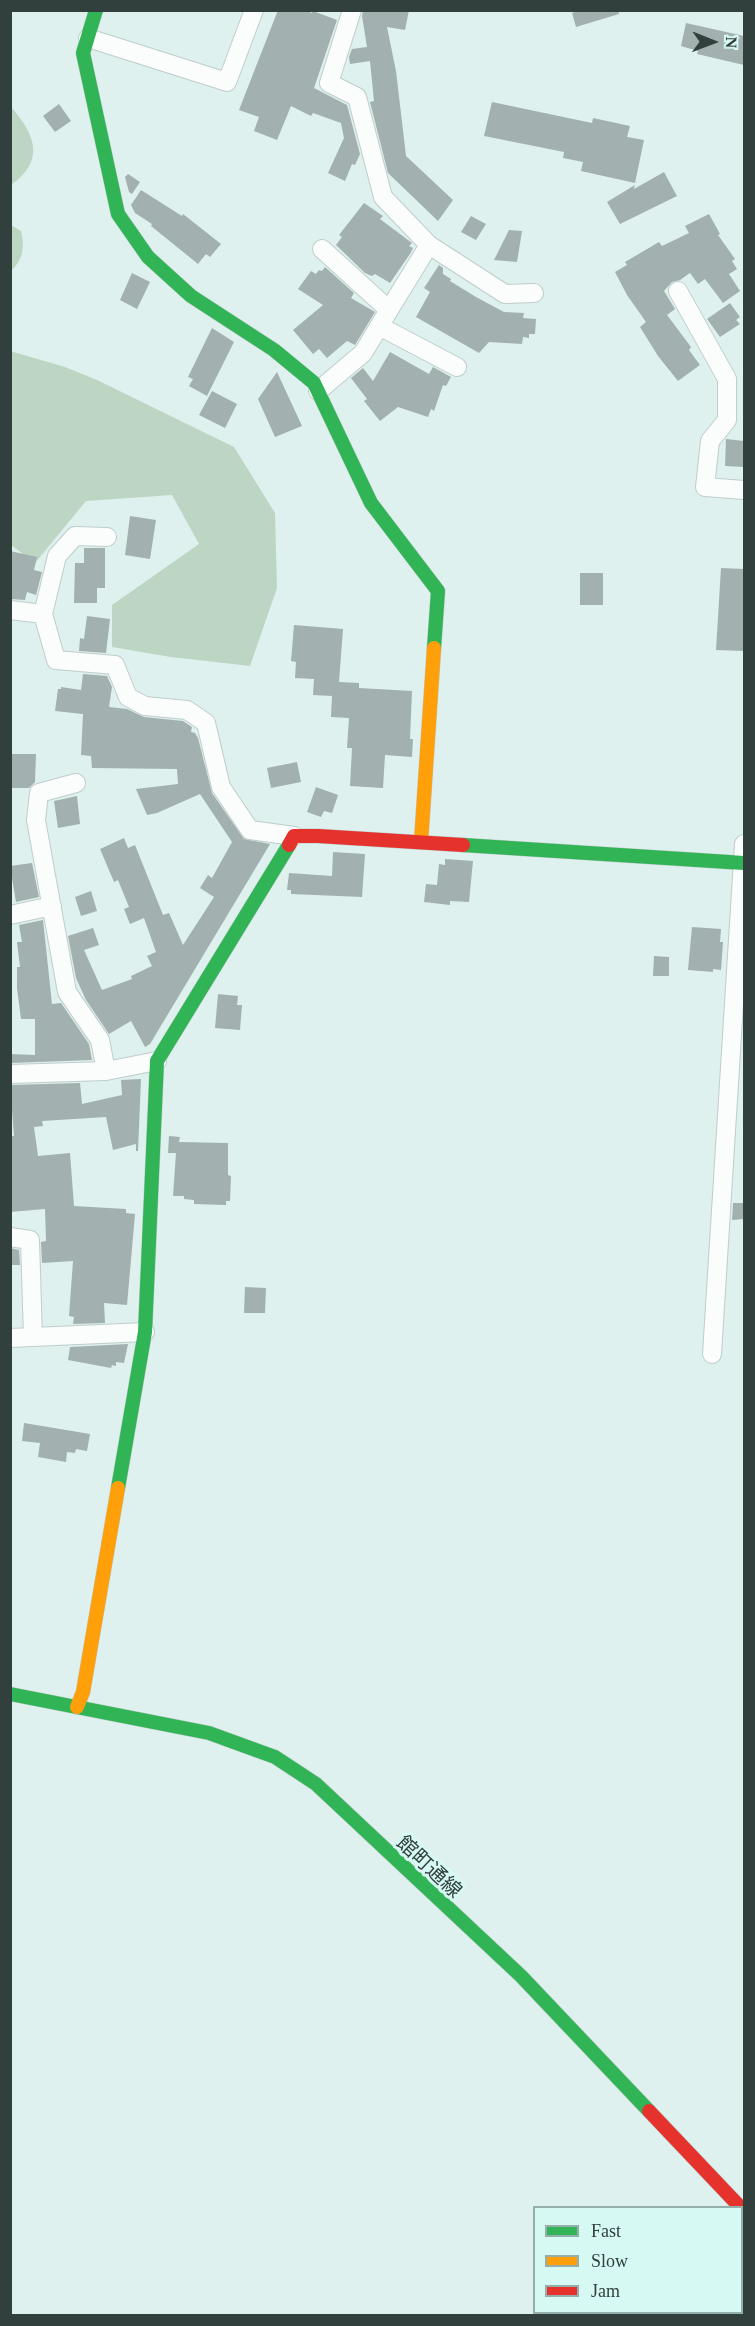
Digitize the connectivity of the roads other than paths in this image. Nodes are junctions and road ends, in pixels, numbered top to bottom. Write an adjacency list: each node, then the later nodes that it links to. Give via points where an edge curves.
1 (96, 10): 4 (street)
2 (255, 10): 4 (street, via 226,82)
3 (352, 10): 5 (street, via 329,83 357,98 383,197)
4 (88, 38): 12 (street, via 83,53 118,214 148,257 191,296 274,350 314,383)
5 (429, 245): 8 (street, via 505,294); 9 (street)
6 (322, 249): 9 (street)
7 (678, 291): 13 (street, via 727,379 727,420 710,441 705,487)
8 (534, 293)
9 (389, 310): 10 (street)
10 (379, 326): 11 (street); 12 (street, via 363,353)
11 (457, 367)
12 (318, 392): 19 (street, via 371,503 438,591)
13 (744, 490)
14 (107, 537): 16 (street, via 75,536 57,556)
15 (10, 610): 16 (street)
16 (43, 614): 18 (street, via 56,660 115,665 128,697 145,706 187,710 206,723 221,787 250,830)
17 (76, 783): 22 (street, via 39,793 36,820)
18 (294, 836): 19 (street); 24 (street)
19 (421, 842): 21 (street)
20 (744, 844): 21 (street)
21 (744, 863): 31 (street)
22 (52, 906): 23 (street); 25 (street, via 67,992 100,1040)
23 (10, 915)
24 (157, 1061): 25 (street); 28 (street)
25 (106, 1071): 26 (street)
26 (10, 1074)
27 (10, 1237): 29 (street, via 30,1240)
28 (145, 1332): 29 (street); 33 (street, via 86,1681)
29 (33, 1337): 30 (street)
30 (10, 1338)
31 (712, 1354)
32 (10, 1694): 33 (street, 館町通線)
33 (77, 1707): 34 (street, 館町通線, via 209,1733 275,1757 316,1784 521,1976)
34 (739, 2206)

